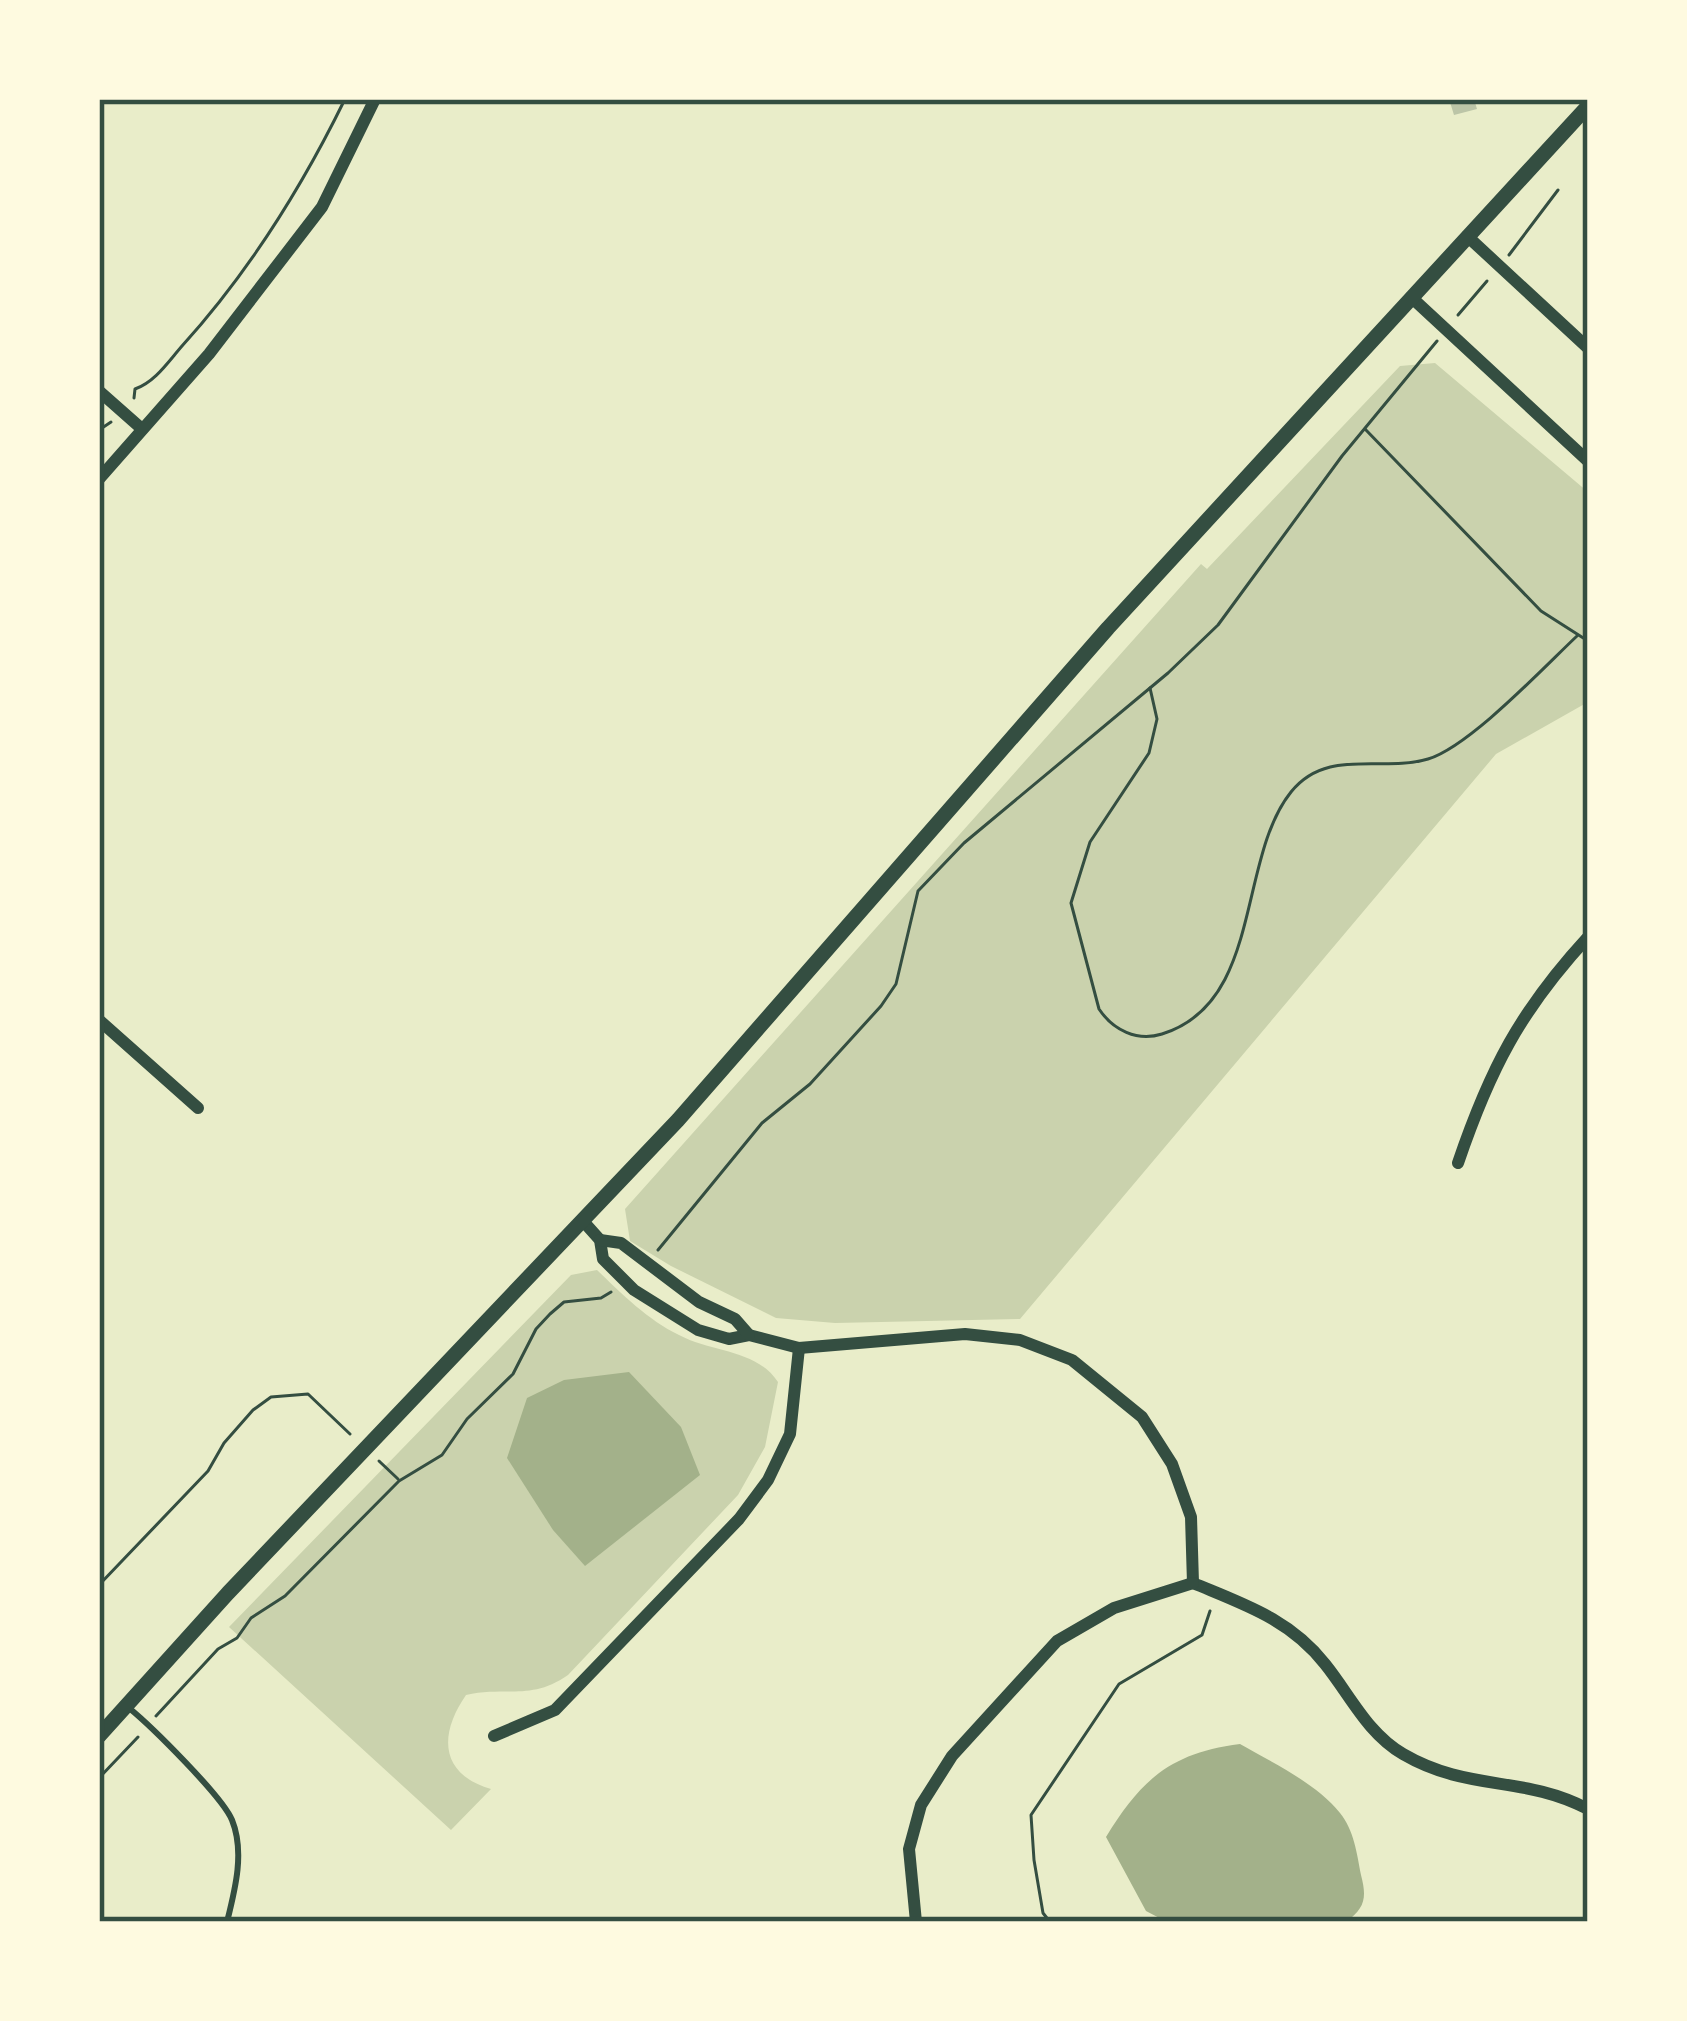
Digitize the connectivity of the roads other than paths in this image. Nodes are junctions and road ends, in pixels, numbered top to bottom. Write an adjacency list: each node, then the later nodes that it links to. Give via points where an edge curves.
1 (375, 99): 7 (street, via 322,207)
2 (1588, 106): 3 (street)
3 (1467, 236): 4 (street); 5 (street)
4 (1411, 297): 8 (street); 14 (street)
5 (1588, 348)
6 (99, 391): 7 (street)
7 (142, 429): 9 (street)
8 (1588, 461)
9 (99, 478)
10 (1588, 937): 13 (street, via 1508,1040)
11 (99, 1020): 12 (street)
12 (199, 1108)
13 (1458, 1163)
14 (584, 1221): 15 (street); 19 (street)
15 (600, 1240): 16 (street, via 621,1243); 16 (street, via 603,1259 626,1283 698,1330)
16 (749, 1335): 17 (street)
17 (799, 1348): 18 (street, via 965,1334 1020,1340 1072,1360 1142,1417 1172,1464 1191,1517); 21 (street, via 790,1435 739,1519 555,1710)
18 (1192, 1582): 22 (street, via 1274,1616 1298,1635 1397,1751 1437,1773 1557,1793); 24 (street, via 1114,1608 1057,1641 952,1756 921,1805 909,1850)
19 (127, 1706): 20 (street); 23 (lane, via 231,1816 239,1851)
20 (99, 1736)
21 (494, 1736)
22 (1588, 1809)
23 (227, 1922)
24 (916, 1922)

